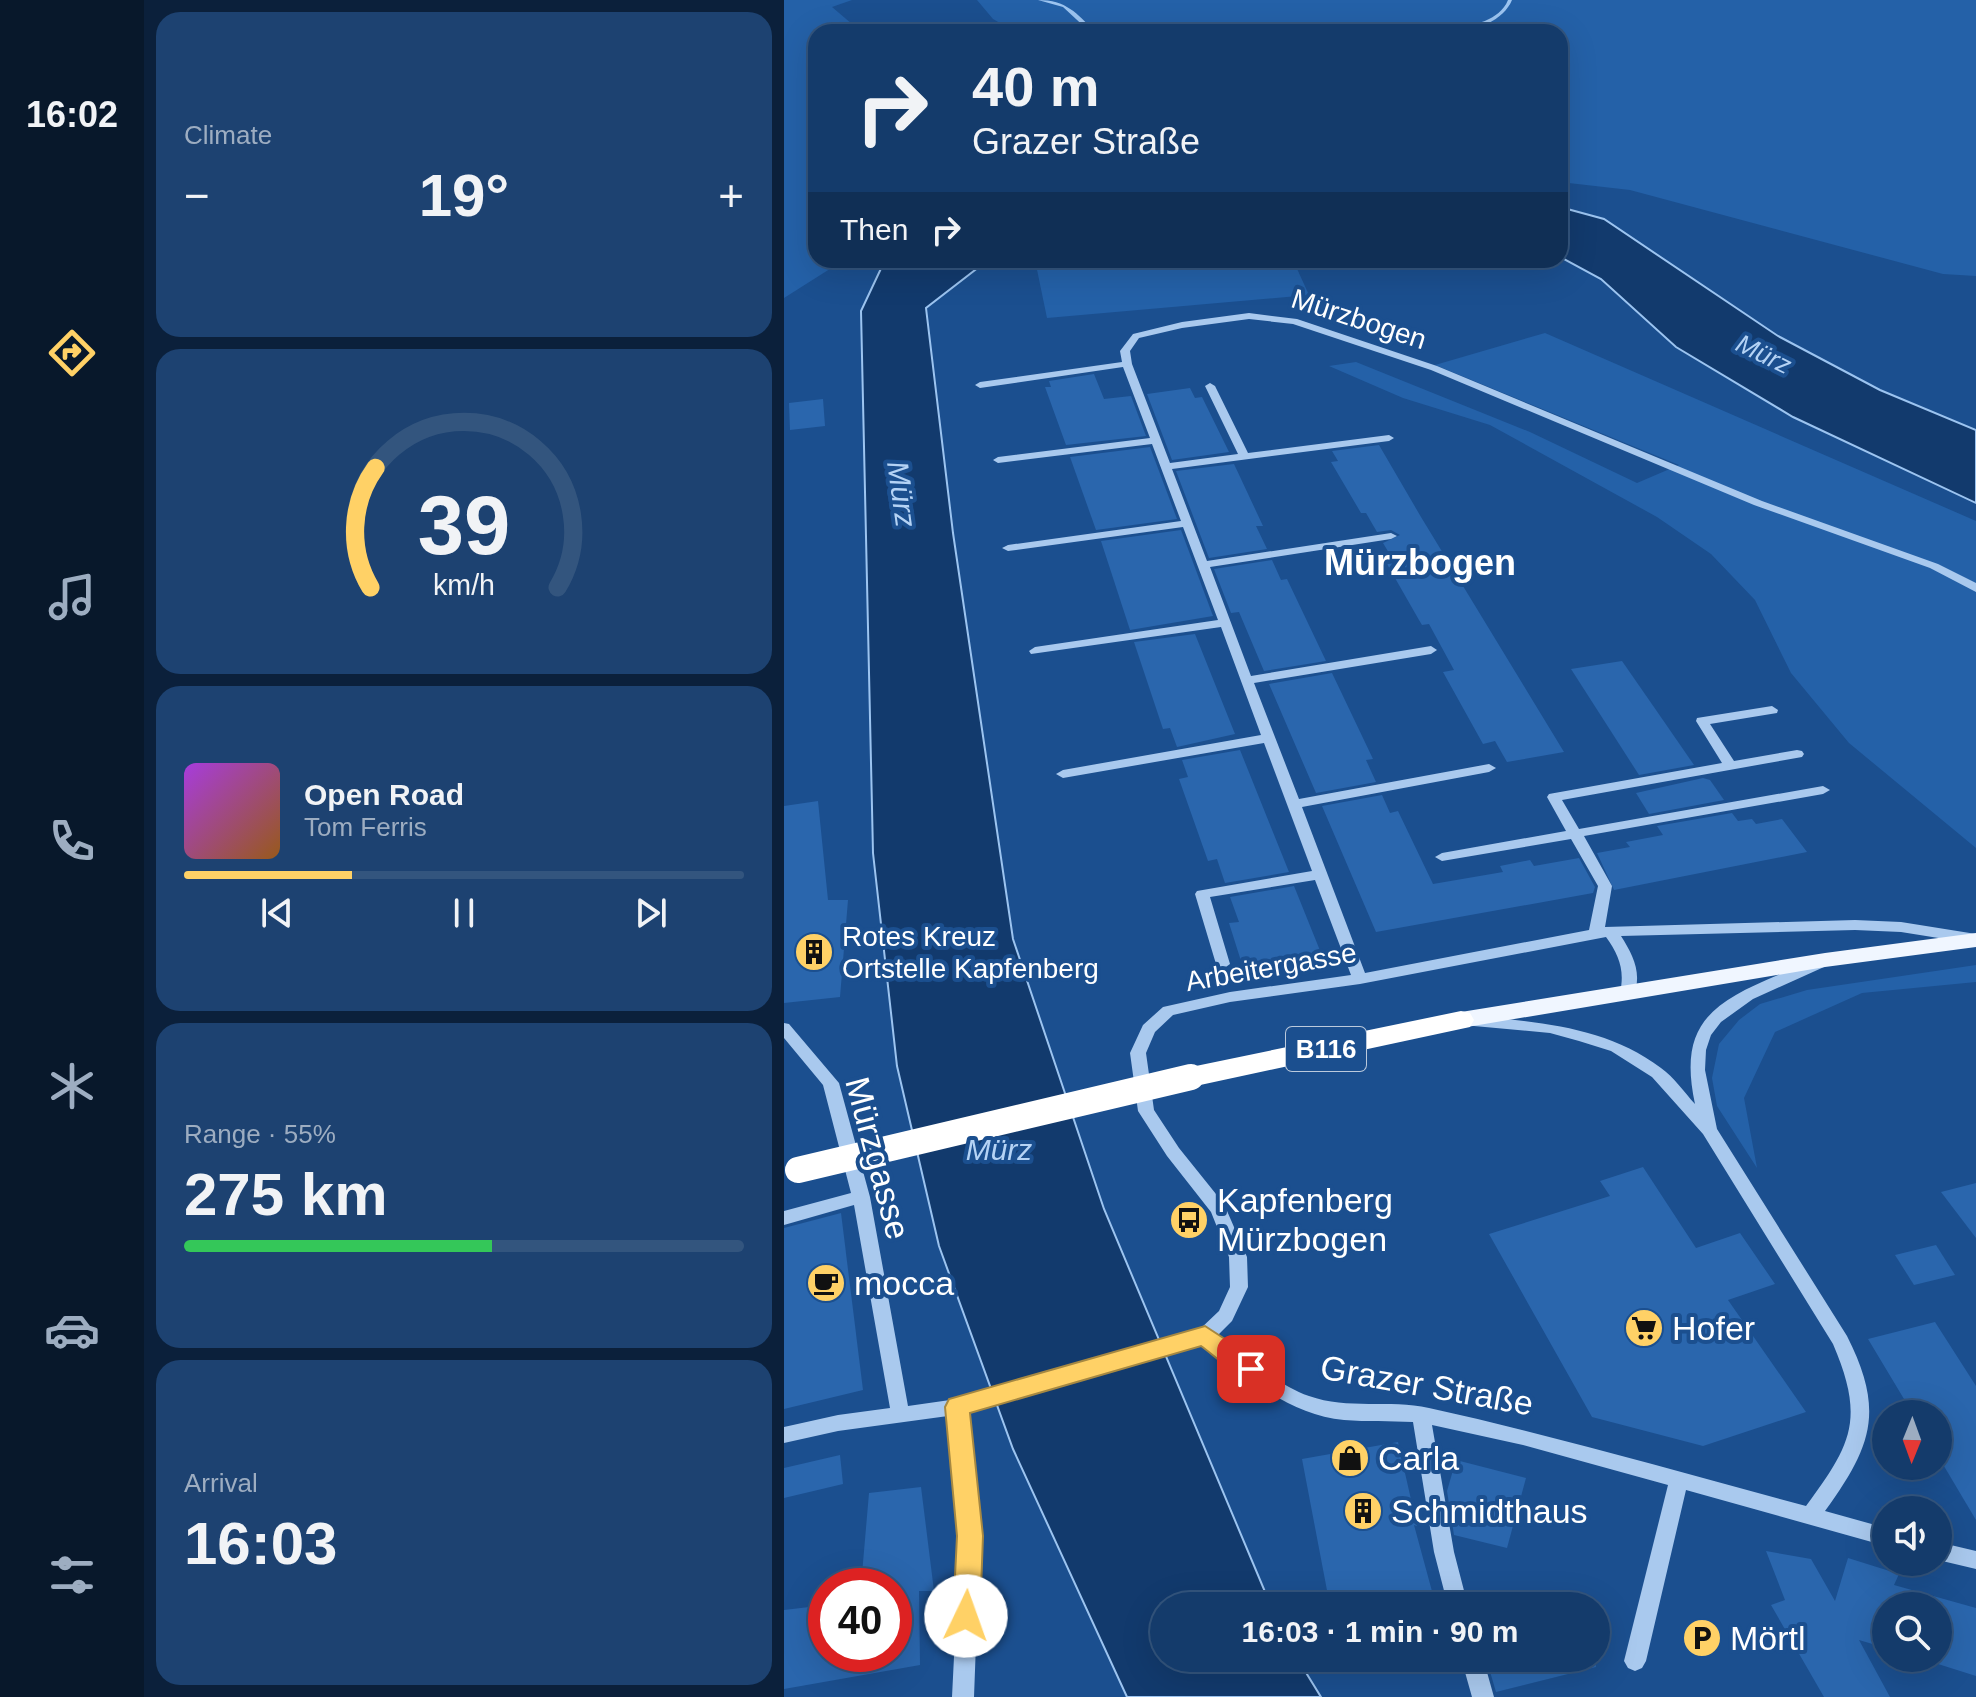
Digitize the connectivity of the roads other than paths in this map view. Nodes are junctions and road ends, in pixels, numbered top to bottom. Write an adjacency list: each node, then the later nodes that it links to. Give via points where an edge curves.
1 (1127, 364): 2 (street); 5 (street); 13 (street, Mürzbogen, via 1125,351 1136,336 1209,320 1275,316 1434,368 1758,503 1934,566)
2 (980, 385)
3 (1210, 386): 6 (street)
4 (1389, 438): 6 (street)
5 (1155, 440): 7 (street); 8 (street)
6 (1245, 457): 8 (street)
7 (998, 460)
8 (1166, 467): 9 (street)
9 (1187, 523): 11 (street); 12 (street)
10 (1391, 536): 12 (street)
11 (1008, 548)
12 (1203, 565): 14 (street)
13 (1976, 588)
14 (1225, 623): 16 (street); 17 (street)
15 (1431, 650): 17 (street)
16 (1035, 651)
17 (1247, 680): 19 (street)
18 (1772, 710): 21 (street, via 1702,721)
19 (1269, 738): 23 (street); 25 (street)
20 (1797, 754): 21 (street)
21 (1730, 766): 26 (street, via 1554,797)
22 (1489, 768): 25 (street)
23 (1063, 774)
24 (1823, 790): 26 (street)
25 (1294, 804): 28 (street)
26 (1574, 833): 27 (street); 29 (street, via 1605,886)
27 (1442, 857)
28 (1321, 874): 32 (street, via 1202,894); 33 (street)
29 (1603, 933): 30 (street, Arbeitergasse, via 1855,925); 33 (street, Arbeitergasse); 34 (street, via 1630,959)
30 (1976, 939): 31 (main road, B116)
31 (1825, 960): 34 (main road, B116); 37 (street, via 1727,1008 1710,1025 1699,1048 1697,1071)
32 (1223, 964)
33 (1360, 979): 41 (street, Arbeitergasse, via 1168,1011 1149,1029 1138,1053 1146,1111 1218,1209 1238,1257 1239,1287 1226,1316)
34 (1628, 993): 35 (main road, B116)
35 (1461, 1020): 37 (street, via 1550,1028 1617,1047 1658,1073); 38 (highway, B116, bridge, via 1191,1077)
36 (784, 1028): 39 (street, Mürzgasse, via 831,1083)
37 (1709, 1130): 47 (street, via 1841,1341 1858,1382 1860,1431 1850,1461)
38 (791, 1172)
39 (861, 1197): 40 (street); 43 (street, Mürzgasse)
40 (784, 1218)
41 (1205, 1336): 42 (street); 44 (street, Grazer Straße, via 1303,1402 1341,1412)
42 (957, 1407): 43 (street); 54 (street, via 970,1536)
43 (900, 1413): 45 (street)
44 (1421, 1414): 46 (street, Grazer Straße); 51 (street)
45 (784, 1435)
46 (1679, 1479): 47 (street, Grazer Straße); 52 (street)
47 (1809, 1517): 48 (street, Grazer Straße)
48 (1872, 1533)
49 (1952, 1554): 50 (street)
50 (1976, 1560)
51 (1454, 1592)
52 (1635, 1661)
53 (1476, 1672): 55 (street)
54 (963, 1697)
55 (1483, 1697)

